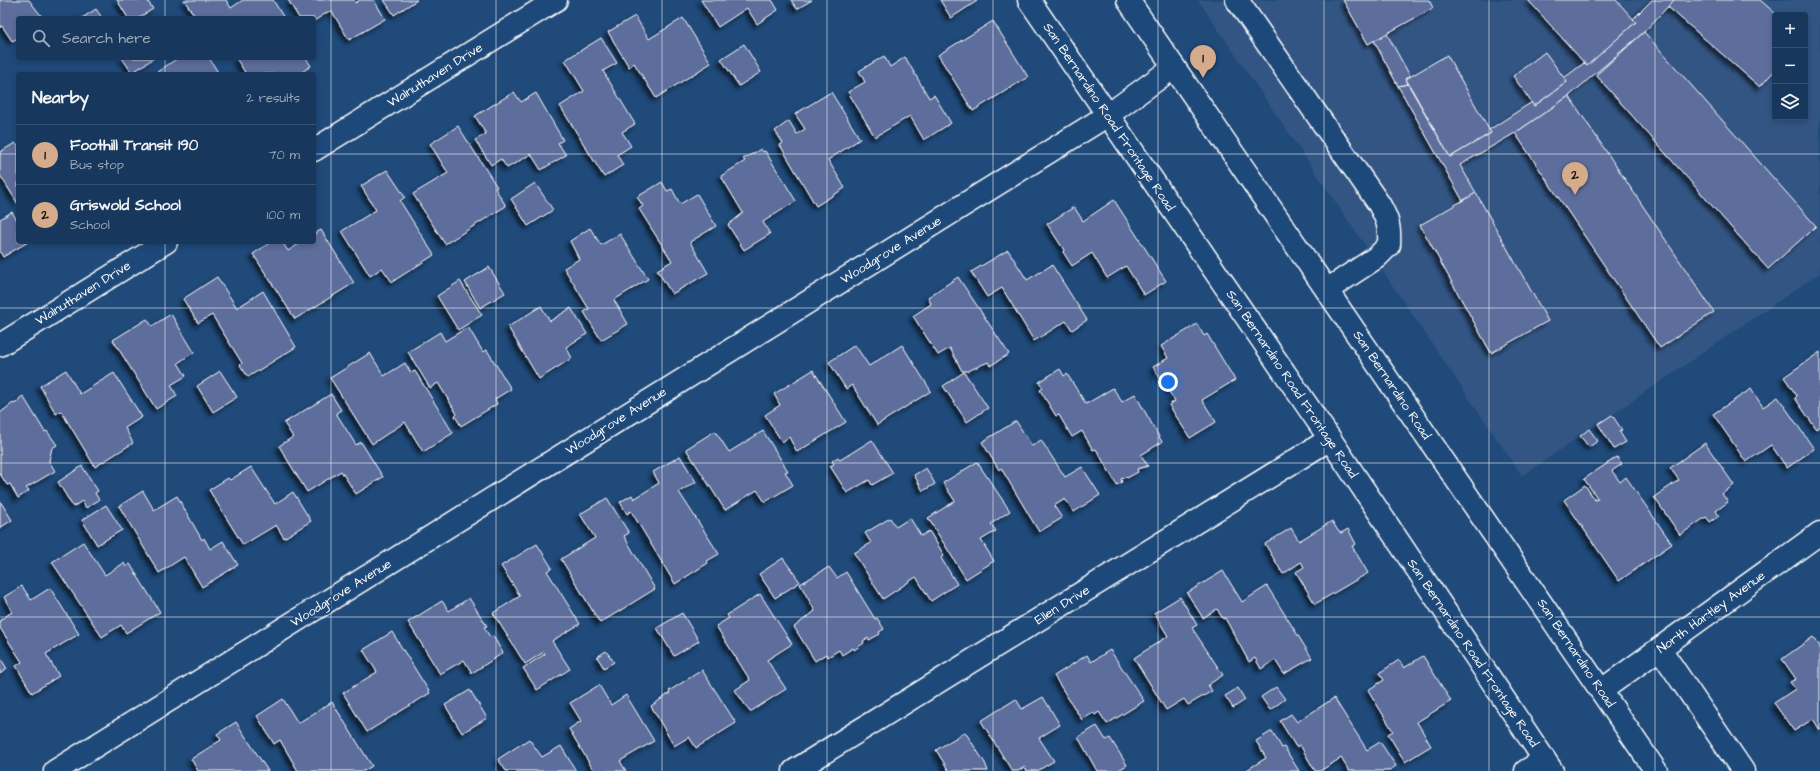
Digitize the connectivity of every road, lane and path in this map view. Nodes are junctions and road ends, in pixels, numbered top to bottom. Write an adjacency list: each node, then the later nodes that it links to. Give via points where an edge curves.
1 (556, 0): 7 (street, Walnuthaven Drive)
2 (1029, 0): 6 (street, San Bernardino Road Frontage Road)
3 (1128, 0): 5 (street, San Bernardino Road)
4 (1236, 0): 9 (street, via 1379,204 1390,229 1388,245 1377,256)
5 (1174, 67): 6 (street, Woodgrove Avenue); 9 (street, San Bernardino Road)
6 (1108, 115): 11 (street, San Bernardino Road Frontage Road); 16 (street, Woodgrove Avenue)
7 (316, 149)
8 (163, 244): 10 (street, Walnuthaven Drive)
9 (1327, 290): 14 (street, San Bernardino Road)
10 (0, 345)
11 (1330, 439): 15 (street, San Bernardino Road Frontage Road); 17 (street, Ellen Drive)
12 (1820, 533): 13 (street, North Hartley Avenue)
13 (1660, 649): 14 (street, North Hartley Avenue); 19 (street)
14 (1602, 690): 18 (street, San Bernardino Road)
15 (1541, 767)
16 (55, 771)
17 (794, 771)
18 (1656, 771)
19 (1743, 771)

